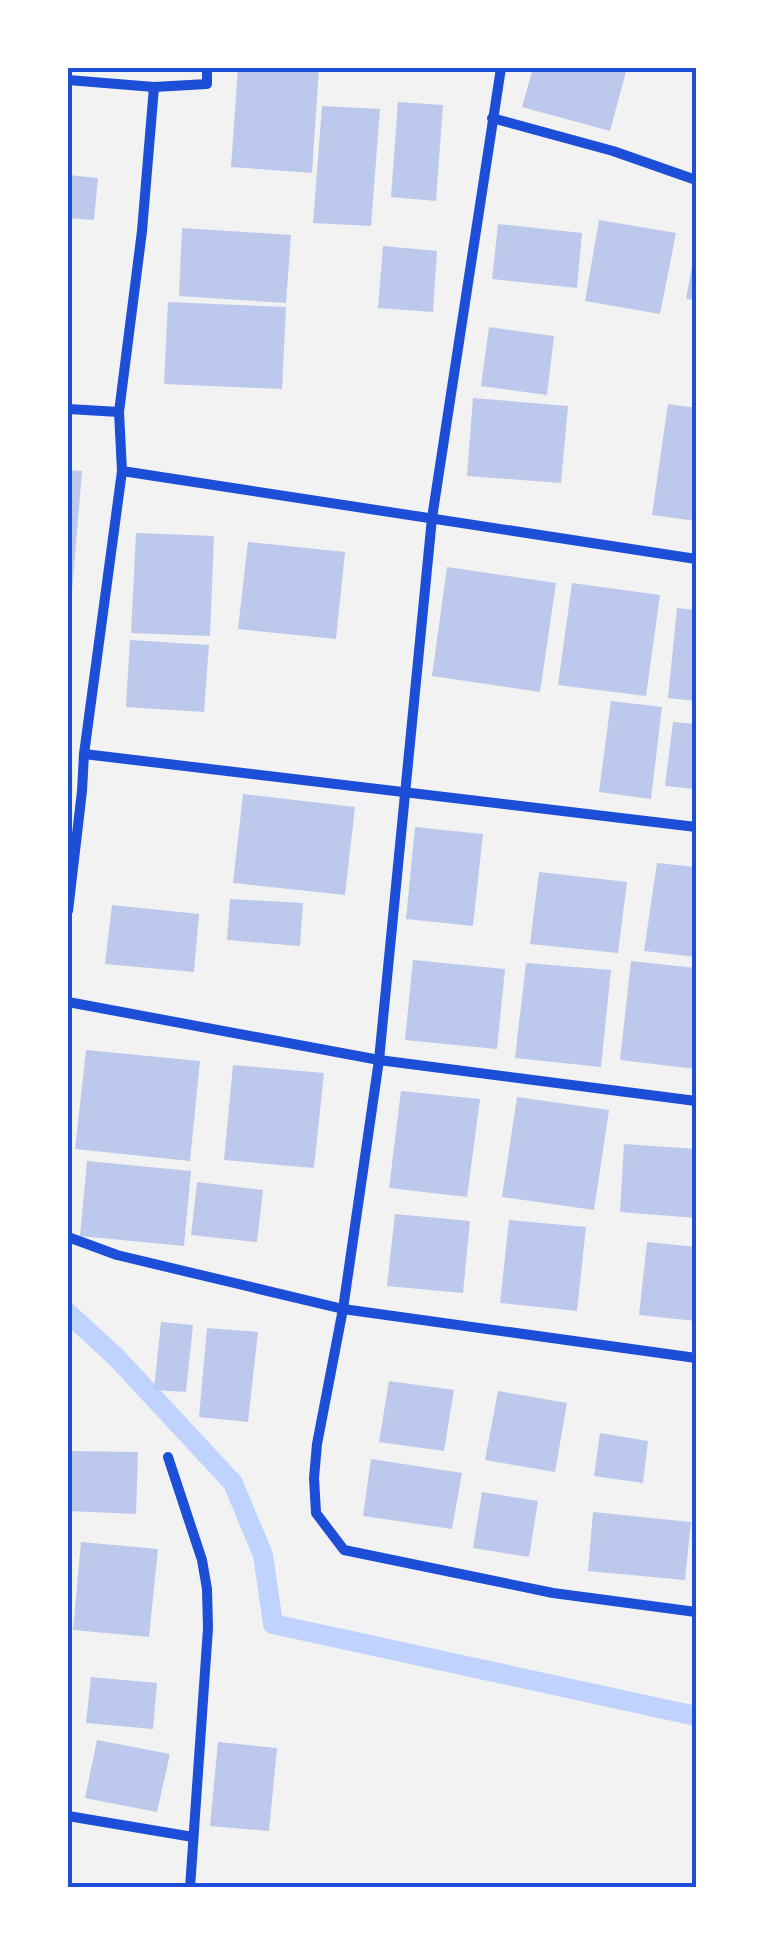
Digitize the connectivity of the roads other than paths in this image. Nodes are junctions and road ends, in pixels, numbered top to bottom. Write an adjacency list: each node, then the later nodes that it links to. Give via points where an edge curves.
1 (207, 68): 4 (street, via 206,84)
2 (501, 68): 5 (street)
3 (68, 80): 4 (street)
4 (154, 87): 8 (street)
5 (492, 118): 6 (street); 10 (street)
6 (696, 180)
7 (68, 409): 8 (street)
8 (118, 412): 9 (street)
9 (122, 471): 10 (street); 12 (street)
10 (432, 518): 11 (street); 15 (street)
11 (696, 558)
12 (84, 754): 14 (street); 15 (street)
13 (68, 790): 14 (street)
14 (82, 791): 17 (street)
15 (406, 793): 16 (street); 19 (street)
16 (696, 828)
17 (68, 910)
18 (68, 1002): 19 (street)
19 (380, 1060): 20 (street); 22 (street)
20 (696, 1102)
21 (68, 1236): 22 (street, via 117,1256)
22 (343, 1309): 23 (street); 25 (street, via 314,1478 316,1512 344,1550 553,1593)
23 (696, 1358)
24 (168, 1456): 27 (street, via 207,1589)
25 (696, 1612)
26 (68, 1816): 27 (street)
27 (192, 1837): 28 (street)
28 (190, 1888)

